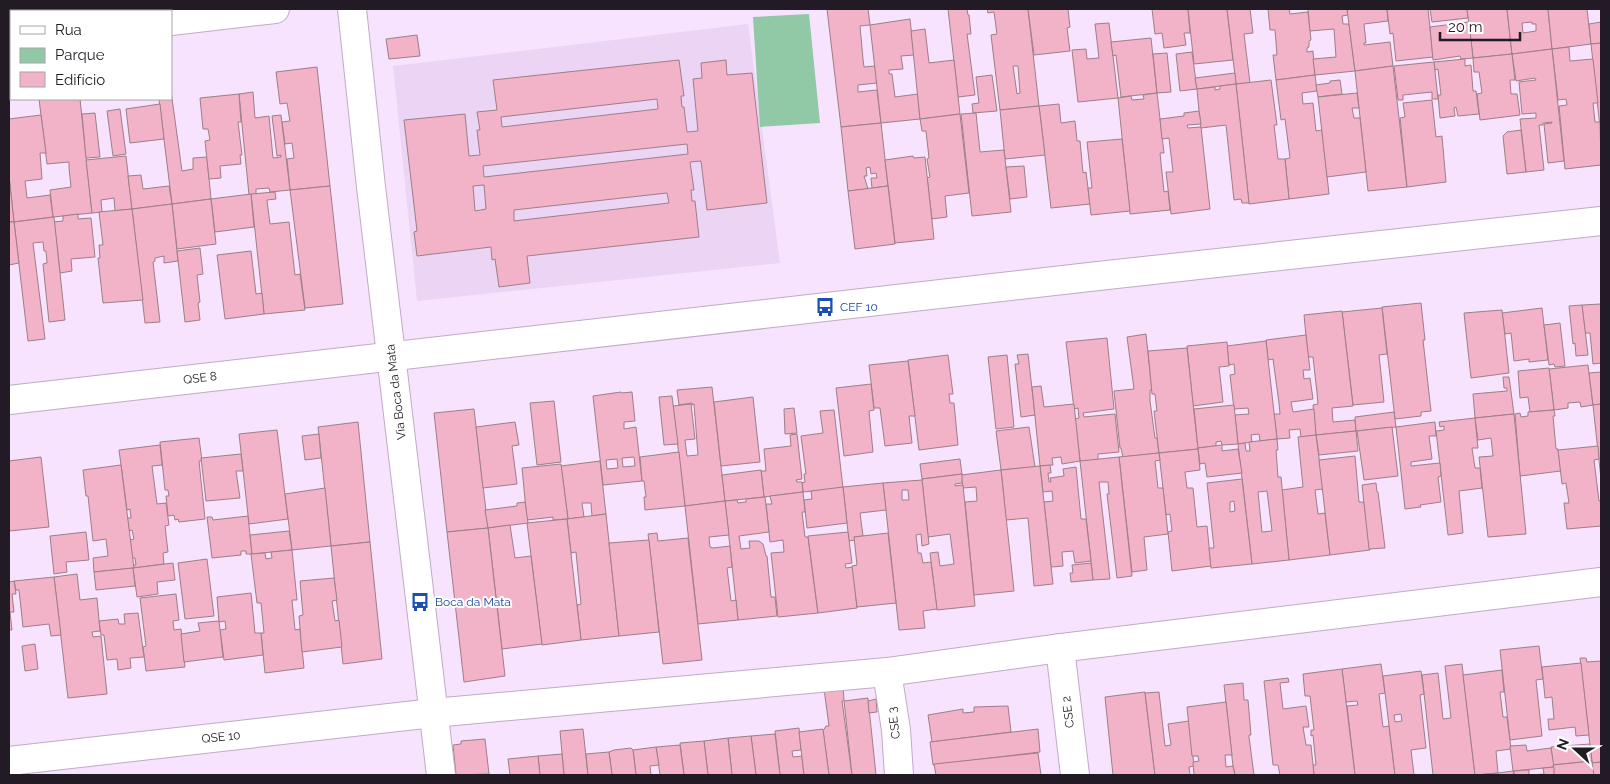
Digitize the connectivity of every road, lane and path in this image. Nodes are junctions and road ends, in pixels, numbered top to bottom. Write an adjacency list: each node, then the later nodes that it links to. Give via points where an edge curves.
1 (275, 9): 3 (street)
2 (352, 9): 5 (street, Via Boca da Mata)
3 (172, 21)
4 (1601, 221): 5 (street, QSE 8)
5 (392, 356): 6 (street, QSE 8); 10 (street, Via Boca da Mata)
6 (9, 400)
7 (1601, 582): 8 (street, QSE 10)
8 (1060, 648): 9 (street, QSE 10); 14 (street, CSE 2)
9 (887, 672): 10 (street, QSE 10); 13 (street, CSE 3, via 896,730)
10 (433, 713): 11 (street, QSE 10); 12 (street, Via Boca da Mata)
11 (9, 761)
12 (441, 775)
13 (898, 775)
14 (1075, 775)

